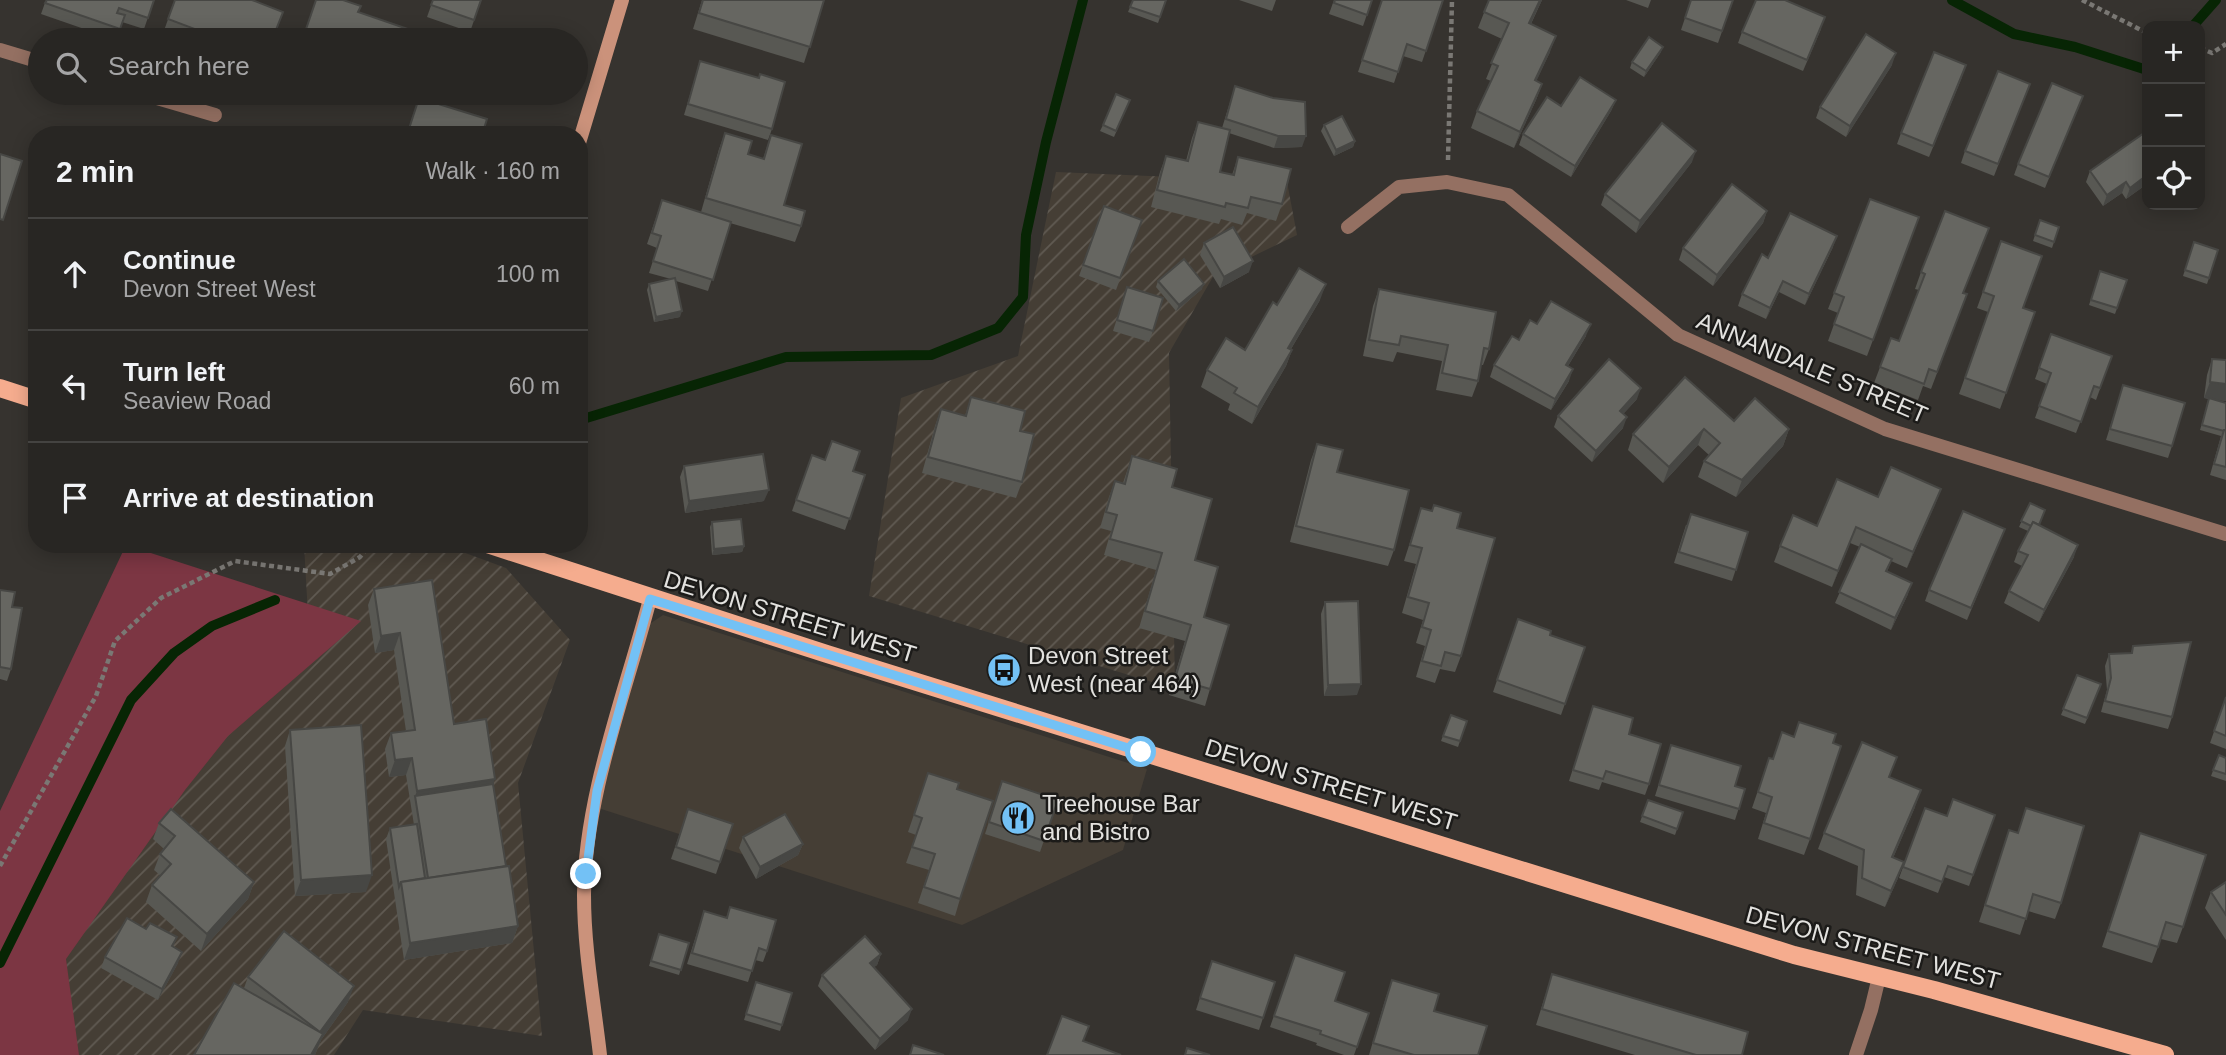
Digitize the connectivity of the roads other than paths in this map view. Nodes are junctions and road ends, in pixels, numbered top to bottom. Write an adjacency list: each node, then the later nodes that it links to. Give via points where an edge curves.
1 (622, 0): 6 (street)
2 (0, 50): 3 (street)
3 (28, 58)
4 (181, 105): 5 (street)
5 (215, 115)
6 (584, 126)
7 (1348, 227): 10 (street, ANNANDALE STREET, via 1399,187 1447,182 1508,195 1678,335 1872,424)
8 (0, 388): 9 (main road)
9 (28, 397)
10 (2226, 534)
11 (514, 553): 12 (main road, DEVON STREET WEST)
12 (650, 599): 13 (main road, DEVON STREET WEST, via 1794,955); 14 (street, via 597,791 587,852 587,946)
13 (1879, 977): 15 (street); 16 (main road, DEVON STREET WEST)
14 (600, 1055)
15 (1856, 1055)
16 (2165, 1055)

